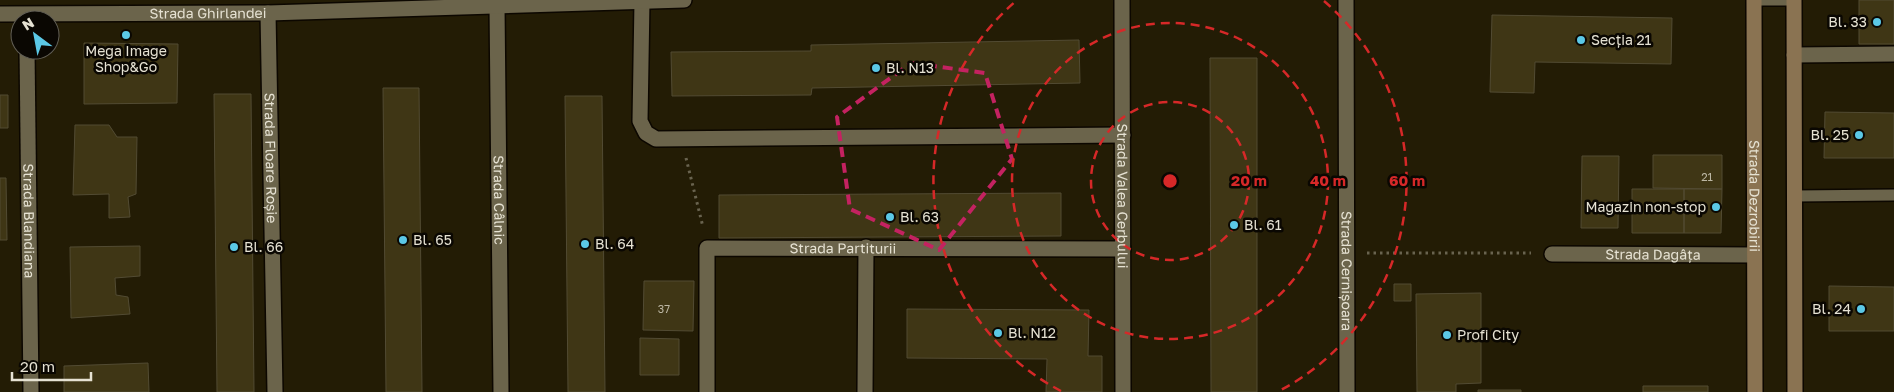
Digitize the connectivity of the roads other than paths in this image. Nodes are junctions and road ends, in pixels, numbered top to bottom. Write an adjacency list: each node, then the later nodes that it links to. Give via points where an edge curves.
1 (684, 0): 6 (street, Strada Ghirlandei)
2 (1122, 0): 14 (street, Strada Valea Cerbului)
3 (1346, 0): 27 (street, Strada Cernișoara)
4 (1754, 0): 5 (lane); 20 (main road, Strada Dezrobirii)
5 (1794, 0): 12 (main road)
6 (642, 2): 8 (street, Strada Ghirlandei); 14 (street, via 640,121 646,133 656,139)
7 (382, 5): 8 (street, Strada Ghirlandei); 9 (street, Strada Ghirlandei)
8 (496, 6): 23 (street, Strada Câlnic)
9 (268, 13): 10 (street, Strada Ghirlandei); 22 (street, Strada Floare Roșie)
10 (60, 16)
11 (1894, 54): 12 (street)
12 (1794, 55): 16 (main road)
13 (27, 60): 21 (street, Strada Blandiana)
14 (1123, 135): 18 (street, Strada Valea Cerbului)
15 (1894, 195): 16 (lane)
16 (1795, 196): 29 (main road)
17 (866, 247): 18 (street, Strada Partiturii); 24 (street, Strada Partiturii, via 707,248); 25 (street)
18 (1123, 249): 26 (street, Strada Valea Cerbului)
19 (1552, 254): 20 (street, Strada Dagâța)
20 (1754, 255): 28 (main road, Strada Dezrobirii)
21 (31, 392)
22 (275, 392)
23 (501, 392)
24 (707, 392)
25 (865, 392)
26 (1123, 392)
27 (1347, 392)
28 (1755, 392)
29 (1795, 392)

